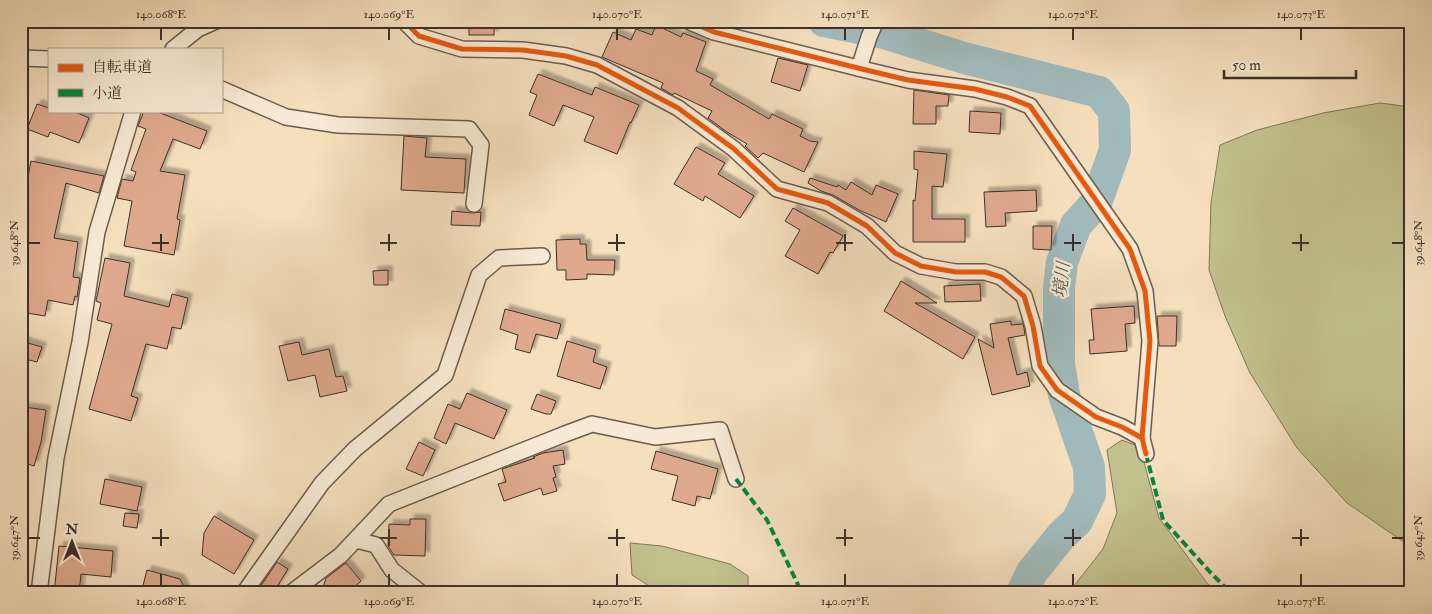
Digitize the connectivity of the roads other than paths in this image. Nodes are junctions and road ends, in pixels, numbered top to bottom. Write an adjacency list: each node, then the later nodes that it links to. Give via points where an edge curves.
1 (216, 21): 5 (street, via 198,28)
2 (404, 21): 13 (street, via 419,36 462,50 524,50 566,56 597,65 678,108 734,149 777,189 828,204 867,226 895,253 921,266 956,272 985,272 1001,277 1024,296 1040,366 1057,390 1096,417)
3 (688, 21): 8 (street, via 714,32)
4 (875, 22): 8 (street)
5 (174, 48)
6 (21, 58): 7 (street)
7 (48, 59)
8 (859, 68): 13 (street, via 908,80 975,89 1030,106 1130,249 1144,291 1150,342)
9 (222, 89): 11 (street, via 286,117 338,125 469,129 481,145)
10 (133, 112): 17 (street, via 97,232 80,342 56,458)
11 (474, 204)
12 (542, 256): 18 (street, via 500,258 478,275 445,375 355,448 322,483)
13 (1142, 438): 14 (street)
14 (1146, 454)
15 (736, 479): 16 (street, via 720,430 655,437 592,424 389,504)
16 (356, 540): 19 (street, via 342,555); 20 (street, via 376,545 392,570)
17 (39, 593)
18 (244, 593)
19 (291, 593)
20 (421, 593)

